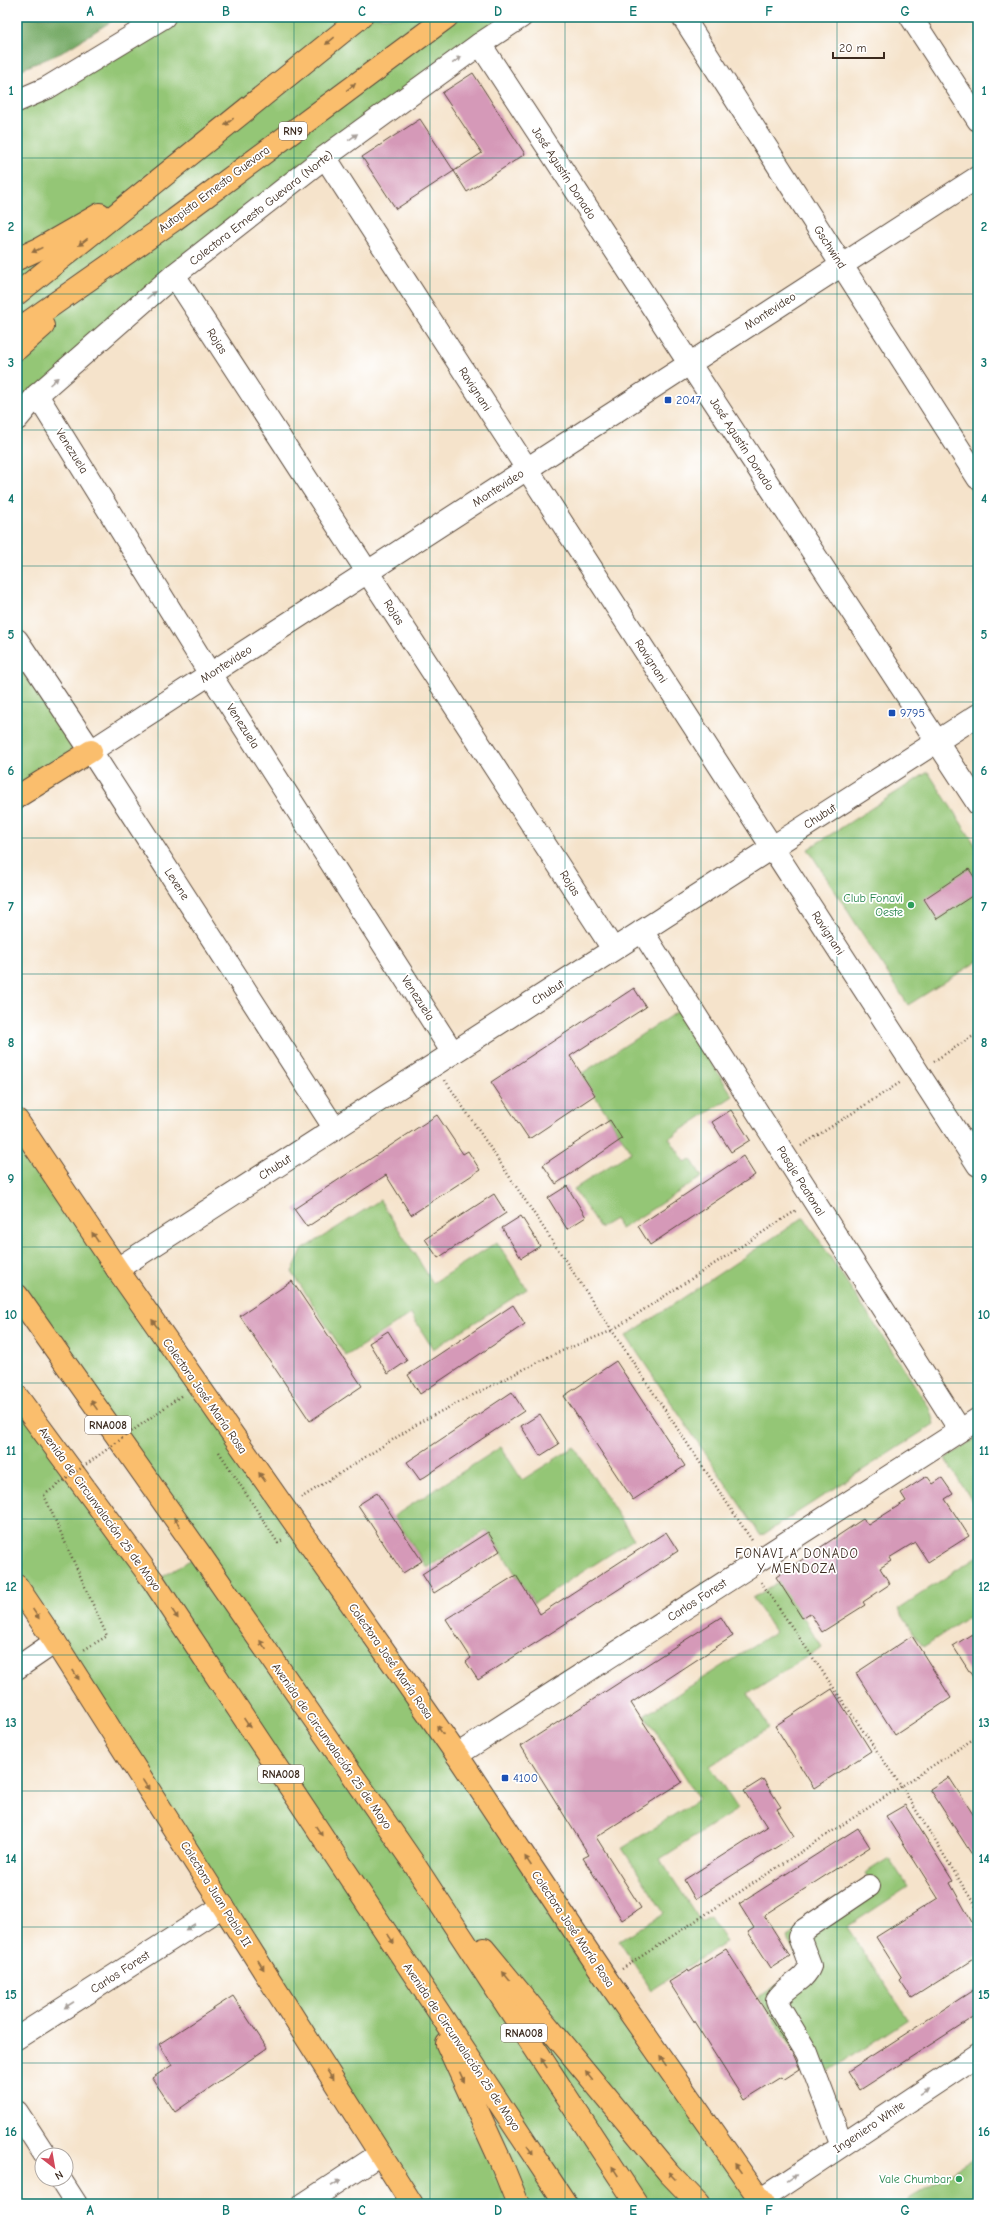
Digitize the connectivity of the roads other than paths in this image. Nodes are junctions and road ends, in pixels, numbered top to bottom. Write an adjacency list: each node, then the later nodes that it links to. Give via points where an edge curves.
1 (164, 17): 8 (street, via 47,88)
2 (361, 17): 10 (main road, one-way to 10)
3 (447, 17): 13 (main road, Autopista Ernesto Guevara / RN9, one-way to 3)
4 (521, 17): 7 (street, Colectora Ernesto Guevara (Norte))
5 (683, 17): 15 (street, Gschwind)
6 (911, 17): 9 (street)
7 (480, 44): 11 (street, Colectora Ernesto Guevara (Norte), one-way to 7); 20 (street, José Agustín Donado)
8 (17, 101)
9 (978, 120)
10 (200, 146): 14 (main road, one-way to 14, via 113,207 39,250); 17 (main road, one-way to 17)
11 (325, 157): 16 (street, Colectora Ernesto Guevara (Norte)); 23 (street, Ravignani)
12 (978, 177): 15 (street, Montevideo)
13 (174, 220): 18 (main road, Autopista Ernesto Guevara / RN9); 19 (main road)
14 (17, 259)
15 (842, 265): 20 (street, Montevideo); 24 (street, Gschwind)
16 (174, 275): 21 (street, Colectora Ernesto Guevara (Norte), one-way to 16); 25 (street, Rojas)
17 (17, 294)
18 (17, 330)
19 (17, 349)
20 (690, 363): 23 (street, Montevideo); 29 (street, José Agustín Donado)
21 (37, 396): 22 (street, Colectora Ernesto Guevara (Norte)); 27 (street, Venezuela)
22 (17, 419)
23 (527, 469): 25 (street, Montevideo); 33 (street, Ravignani)
24 (978, 478)
25 (368, 572): 27 (street, Montevideo); 35 (street, Rojas)
26 (17, 640): 30 (street, Levene)
27 (210, 674): 30 (street, Montevideo); 36 (street, Venezuela)
28 (978, 715): 29 (street, Chubut)
29 (937, 741): 32 (street, José Agustín Donado); 33 (street, Chubut)
30 (91, 750): 31 (main road, Montevideo); 38 (street, Levene)
31 (17, 797)
32 (978, 804)
33 (772, 847): 34 (street, Chubut); 39 (street, Ravignani)
34 (642, 931): 35 (street, Chubut); 43 (street, Pasaje Peatonal, via 813,1200)
35 (614, 949): 36 (street, Chubut)
36 (453, 1053): 38 (street, Chubut)
37 (17, 1120): 40 (main road, Colectora José María Rosa, one-way to 37)
38 (335, 1129): 40 (street, Chubut)
39 (978, 1165)
40 (117, 1269): 47 (main road, Colectora José María Rosa, one-way to 40)
41 (17, 1295): 48 (main road, Avenida de Circunvalación 25 de Mayo / RNA008, one-way to 41)
42 (17, 1396): 51 (main road, Avenida de Circunvalación 25 de Mayo / RNA008, one-way to 51, via 154,1582)
43 (969, 1424): 47 (street, Carlos Forest)
44 (17, 1586): 45 (main road, Colectora Juan Pablo II, one-way to 45)
45 (55, 1642): 46 (street); 50 (main road, Colectora Juan Pablo II, one-way to 50)
46 (17, 1668)
47 (457, 1755): 59 (main road, Colectora José María Rosa, one-way to 47, via 607,1980)
48 (412, 1861): 65 (main road, Avenida de Circunvalación 25 de Mayo / RNA008, one-way to 48); 66 (main road, one-way to 48, via 669,2173)
49 (869, 1886): 55 (street, via 801,1932 799,1937 810,1966 807,1973 780,1994 777,2000 807,2053)
50 (223, 1906): 52 (street, Carlos Forest, one-way to 52); 57 (main road, Colectora Juan Pablo II, one-way to 57)
51 (408, 1966): 63 (main road, one-way to 63, via 466,2084); 64 (main road, Avenida de Circunvalación 25 de Mayo / RNA008, one-way to 64)
52 (17, 2038)
53 (978, 2055): 55 (street, Ingeniero White, one-way to 53)
54 (17, 2112): 56 (street)
55 (842, 2145): 59 (street, Ingeniero White, one-way to 55)
56 (40, 2147)
57 (380, 2154): 61 (street, one-way to 57); 62 (main road, Colectora Juan Pablo II)
58 (65, 2187): 60 (street)
59 (761, 2202)
60 (76, 2204)
61 (304, 2204)
62 (412, 2204)
63 (518, 2204)
64 (566, 2204)
65 (637, 2204)
66 (699, 2204)

